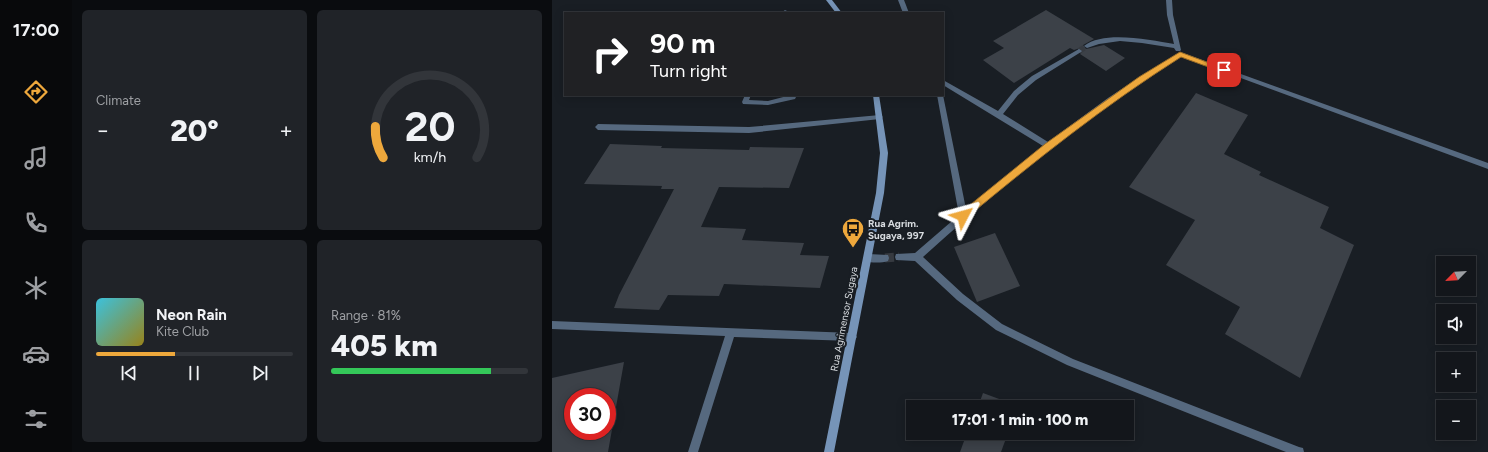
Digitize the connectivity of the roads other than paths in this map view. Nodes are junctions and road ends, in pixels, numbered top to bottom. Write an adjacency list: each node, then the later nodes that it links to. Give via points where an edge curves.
1 (829, 0): 4 (main road)
2 (900, 0): 5 (street)
3 (1169, 0): 7 (street)
4 (838, 12)
5 (906, 12)
6 (1087, 46): 7 (street, via 1100,40 1116,39)
7 (1176, 46): 9 (street)
8 (1079, 51): 15 (street, via 1034,78 1016,93)
9 (1180, 54): 18 (street, via 1142,78); 19 (street)
10 (944, 83): 15 (street)
11 (748, 96): 12 (street, via 745,102 768,103)
12 (794, 96)
13 (876, 96): 16 (main road, Rua Agrimensor Sugaya)
14 (940, 96): 20 (street)
15 (999, 115): 18 (street)
16 (880, 117): 17 (street, via 749,130); 23 (main road, Rua Agrimensor Sugaya, via 884,153 880,193)
17 (598, 126)
18 (1048, 146): 20 (street)
19 (1488, 166)
20 (963, 216): 22 (street)
21 (899, 257): 22 (street)
22 (917, 257): 30 (street, via 960,297 999,327 1070,362)
23 (868, 258): 24 (street); 27 (main road, Rua Agrimensor Sugaya)
24 (885, 258)
25 (552, 325): 26 (street)
26 (731, 332): 27 (street); 28 (street)
27 (852, 337): 29 (main road, Rua Agrimensor Sugaya)
28 (693, 452)
29 (829, 452)
30 (1299, 452)

